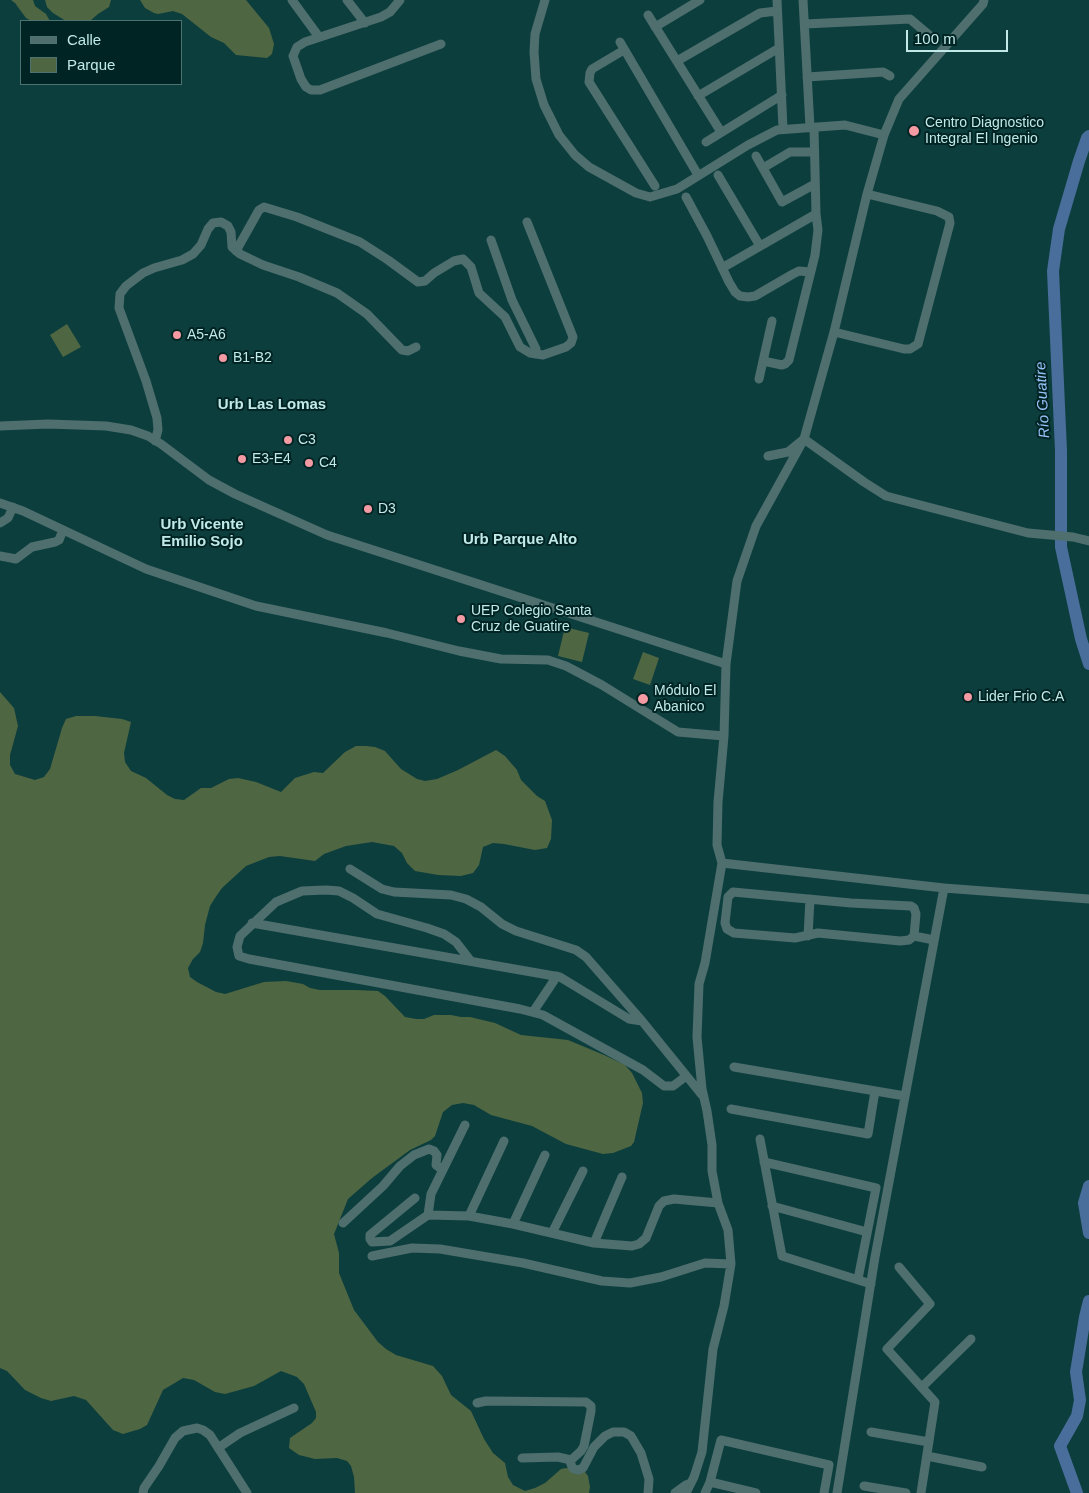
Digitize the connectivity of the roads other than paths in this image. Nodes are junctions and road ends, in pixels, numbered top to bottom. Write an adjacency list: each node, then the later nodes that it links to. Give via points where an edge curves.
1 (292, 0): 15 (street)
2 (347, 0): 11 (street)
3 (400, 0): 11 (street, via 386,15)
4 (545, 0): 32 (street, via 534,43 536,78 544,105 570,150 593,170 645,196 669,192)
5 (700, 0): 13 (street)
6 (777, 0): 9 (street)
7 (803, 0): 12 (street)
8 (984, 0): 26 (street, via 899,99)
9 (777, 11): 17 (street); 18 (street, via 760,13)
10 (648, 15): 13 (street)
11 (365, 23): 15 (street)
12 (805, 24): 14 (street, via 910,19); 20 (street)
13 (655, 26): 18 (street)
14 (929, 35)
15 (319, 37): 16 (street, via 300,44 293,53 304,84 311,90)
16 (441, 44)
17 (779, 48): 21 (street); 22 (street)
18 (677, 61): 22 (street)
19 (890, 76): 20 (street, via 883,72)
20 (807, 77): 23 (street)
21 (782, 95): 24 (street); 25 (street)
22 (698, 96): 25 (street)
23 (812, 127): 24 (street); 26 (street, via 845,125); 28 (street)
24 (783, 128): 32 (street, via 769,132)
25 (721, 132): 27 (street)
26 (884, 135): 35 (street)
27 (706, 142)
28 (814, 152): 30 (street, via 790,152); 33 (street)
29 (756, 156): 30 (street)
30 (763, 168): 33 (street, via 782,202)
31 (718, 175): 40 (street)
32 (698, 176): 34 (street, via 622,46 592,69 589,82)
33 (815, 184): 37 (street)
34 (655, 186)
35 (867, 194): 45 (street); 45 (street, via 944,213 950,223 918,344 904,349)
36 (686, 197): 42 (street)
37 (816, 214): 40 (street); 43 (street, via 817,245)
38 (527, 222): 47 (street, via 573,337 572,343 562,349 543,356)
39 (491, 240): 47 (street, via 512,300 536,349)
40 (760, 246): 42 (street)
41 (236, 251): 46 (street, via 263,265 337,293 367,314 402,350); 47 (street, via 259,210 264,207 360,242 418,282 463,259 471,267 480,293 505,317 520,347); 52 (street, via 232,247 228,226 221,222 213,223 202,245 193,254 142,273 120,294 119,308 157,418)
42 (722, 268): 43 (street, via 735,292 748,297 799,271)
43 (810, 272): 48 (street, via 788,362 782,365)
44 (772, 321): 48 (street)
45 (834, 332): 51 (street)
46 (416, 347)
47 (535, 354)
48 (762, 361): 49 (street)
49 (758, 379)
50 (0, 426): 52 (street, via 106,426 131,430)
51 (804, 439): 53 (street, via 788,452); 58 (street, via 886,496 1028,533); 60 (street, via 750,539 737,580)
52 (155, 441): 60 (street, via 209,480 327,535)
53 (768, 456)
54 (0, 503): 55 (street)
55 (13, 507): 56 (street, via 8,518); 57 (street)
56 (0, 523)
57 (64, 530): 59 (street, via 59,540 32,547 16,559); 61 (street, via 146,568 256,606 501,659 548,660 602,685 678,732)
58 (1089, 541)
59 (0, 556)
60 (726, 664): 61 (street)
61 (724, 736): 62 (street, via 717,845)
62 (722, 863): 64 (street); 79 (street, via 699,984 696,1037)
63 (350, 869): 74 (street, via 382,889 466,899 516,931 576,950 586,957)
64 (944, 888): 66 (street); 70 (street)
65 (810, 899): 68 (street); 68 (street, via 733,892 728,897 725,922 727,929 734,933 795,938); 69 (street, via 911,906 916,914)
66 (1089, 899)
67 (252, 923): 71 (street); 71 (street, via 276,902 302,892 339,892 377,914 444,934 456,942); 73 (street, via 240,936 239,956)
68 (808, 936): 69 (street, via 818,933 900,940 910,940)
69 (914, 936): 70 (street)
70 (934, 940): 78 (street)
71 (470, 960): 72 (street)
72 (557, 976): 73 (street); 74 (street, via 629,1019)
73 (533, 1012): 76 (street, via 643,1070 664,1086 673,1086)
74 (642, 1021): 76 (street)
75 (734, 1067): 77 (street)
76 (686, 1076): 79 (street)
77 (875, 1091): 78 (street); 80 (street, via 868,1134)
78 (905, 1096): 103 (street)
79 (704, 1097): 90 (street)
80 (731, 1109)
81 (465, 1125): 86 (street)
82 (760, 1139): 85 (street)
83 (504, 1141): 93 (street)
84 (544, 1155): 95 (street)
85 (764, 1162): 91 (street); 96 (street, via 876,1188)
86 (443, 1170): 92 (street, via 431,1194); 94 (street, via 437,1167 434,1151 429,1149 414,1155)
87 (583, 1171): 97 (street)
88 (622, 1177): 98 (street)
89 (415, 1198): 92 (street, via 370,1235 372,1242 390,1241)
90 (718, 1203): 98 (street, via 668,1199 659,1206 646,1238 638,1244); 100 (street, via 728,1230)
91 (772, 1206): 96 (street); 102 (street, via 782,1256)
92 (428, 1214): 93 (street)
93 (469, 1216): 95 (street)
94 (343, 1223)
95 (513, 1224): 97 (street)
96 (867, 1232): 102 (street)
97 (552, 1234): 98 (street)
98 (594, 1243)
99 (372, 1256): 100 (street, via 412,1248 440,1249 602,1281 630,1283 705,1263)
100 (731, 1264): 116 (street, via 713,1349 702,1452)
101 (899, 1267): 105 (street, via 930,1304 887,1349)
102 (858, 1279): 103 (street)
103 (871, 1284): 126 (street)
104 (971, 1339): 105 (street)
105 (922, 1387): 109 (street, via 935,1402)
106 (477, 1403): 113 (street, via 586,1402 591,1411 584,1446)
107 (294, 1408): 110 (street, via 240,1433)
108 (870, 1432): 109 (street)
109 (929, 1442): 111 (street)
110 (218, 1448): 118 (street, via 203,1430 180,1432); 119 (street)
111 (927, 1456): 114 (street); 128 (street)
112 (522, 1458): 113 (street)
113 (571, 1460): 120 (street, via 574,1470 580,1470 594,1446 605,1436 618,1431 628,1433 645,1462)
114 (982, 1467)
115 (710, 1482): 123 (street); 124 (street); 125 (street, via 721,1440 829,1465)
116 (691, 1483): 121 (street); 122 (street)
117 (864, 1486): 127 (street)
118 (143, 1493)
119 (247, 1493)
120 (648, 1493)
121 (675, 1493)
122 (686, 1493)
123 (705, 1493)
124 (756, 1493)
125 (824, 1493)
126 (837, 1493)
127 (906, 1493)
128 (922, 1493)

